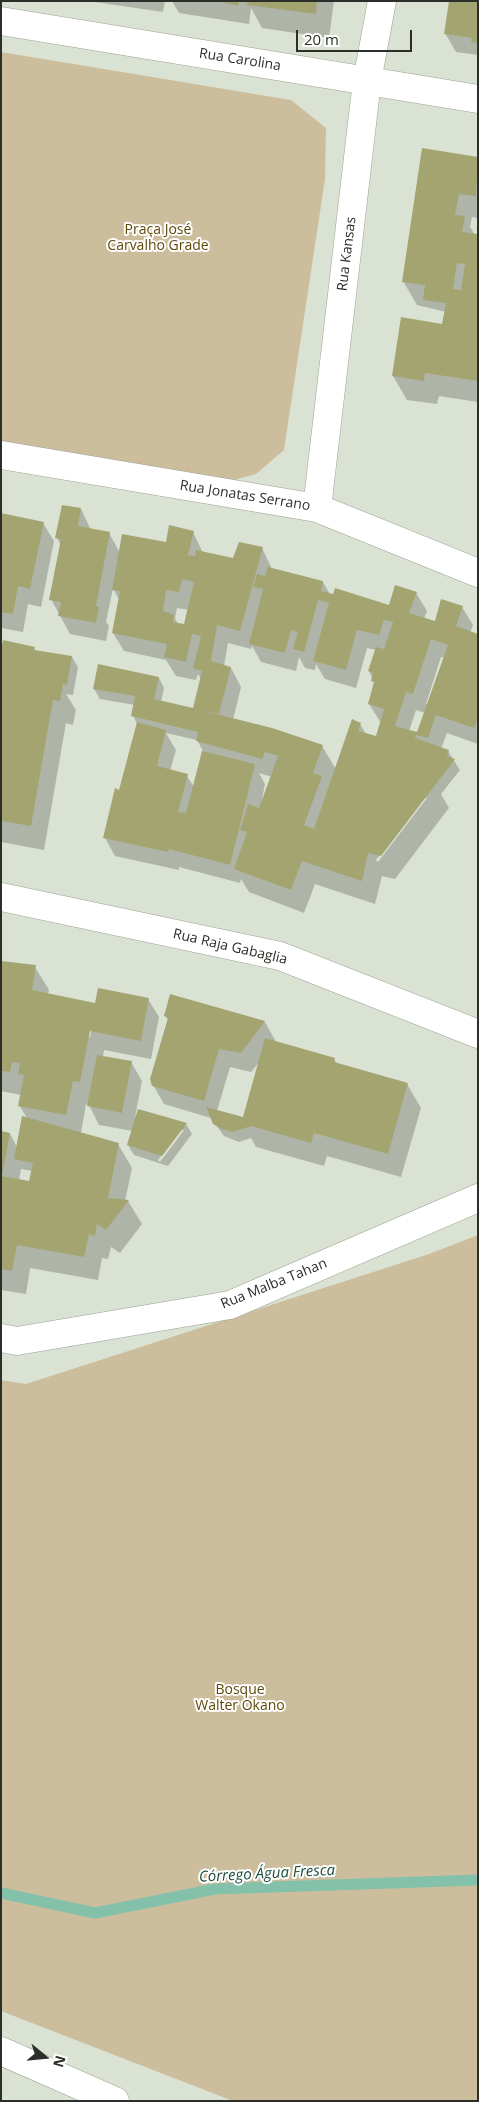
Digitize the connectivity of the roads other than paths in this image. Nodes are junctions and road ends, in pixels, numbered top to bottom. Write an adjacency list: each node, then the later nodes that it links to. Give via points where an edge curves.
1 (382, 1): 3 (street, Rua Kansas)
2 (1, 21): 3 (street, Rua Carolina)
3 (367, 81): 4 (street, Rua Carolina); 6 (street, Rua Kansas)
4 (478, 99)
5 (1, 455): 6 (street, Rua Jonatas Serrano)
6 (317, 508): 7 (street, Rua Jonatas Serrano)
7 (478, 573)
8 (1, 898): 9 (street, Rua Raja Gabaglia, via 280,956)
9 (478, 1034)
10 (478, 1198): 11 (street, Rua Malba Tahan, via 230,1305 16,1341)
11 (1, 1338)
12 (1, 2051): 13 (street)
13 (115, 2101)

